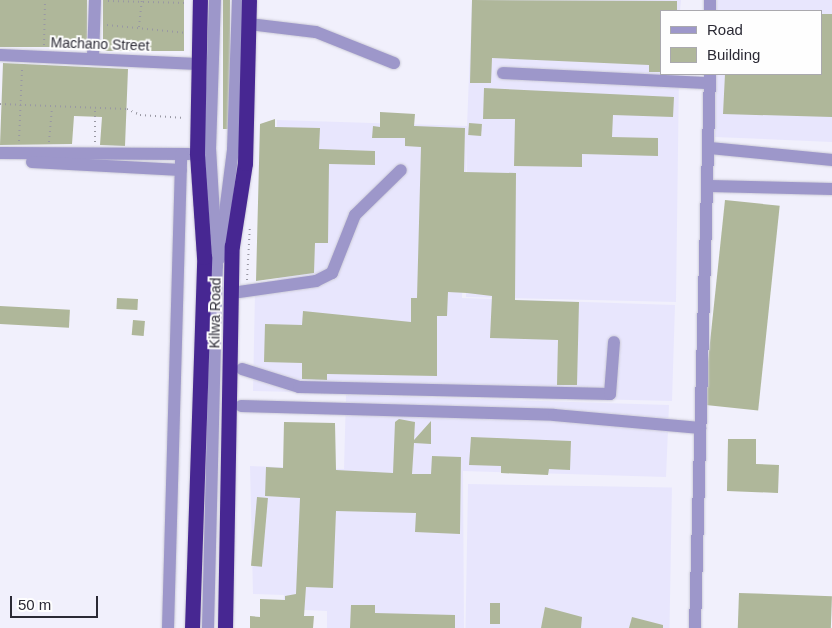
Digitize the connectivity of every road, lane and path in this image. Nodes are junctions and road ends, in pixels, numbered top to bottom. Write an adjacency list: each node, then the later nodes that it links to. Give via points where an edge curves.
1 (45, 0): 13 (path)
2 (95, 0): 5 (path); 7 (street)
3 (238, 0): 38 (street, via 233,150)
4 (249, 0): 8 (highway, Kilwa Road)
5 (142, 1): 6 (path); 9 (path)
6 (205, 1): 10 (highway, Kilwa Road); 38 (street)
7 (95, 24): 9 (path); 14 (street)
8 (248, 24): 15 (street, via 316,32); 39 (highway, Kilwa Road, via 244,164 232,246)
9 (139, 27): 10 (path)
10 (199, 33): 16 (highway, Kilwa Road)
11 (0, 56): 12 (street, Machano Street)
12 (23, 56): 13 (street, Machano Street); 20 (path)
13 (43, 57): 14 (street, Machano Street)
14 (93, 57): 16 (street, Machano Street)
15 (394, 63)
16 (198, 64): 23 (highway, Kilwa Road)
17 (503, 73): 18 (street)
18 (710, 78): 24 (street)
19 (0, 104): 20 (path)
20 (21, 104): 21 (path); 26 (path)
21 (52, 106): 22 (path); 28 (path)
22 (95, 107): 23 (path); 29 (path)
23 (197, 118): 27 (highway, Kilwa Road)
24 (710, 148): 31 (street); 35 (street)
25 (0, 153): 26 (street)
26 (18, 153): 28 (street)
27 (197, 153): 30 (street); 45 (highway, Kilwa Road, via 204,257)
28 (48, 154): 29 (street)
29 (94, 154): 30 (street)
30 (181, 154): 33 (street)
31 (832, 160)
32 (0, 161): 33 (street)
33 (181, 170): 44 (street)
34 (401, 170): 39 (street, via 355,215 332,273 316,281)
35 (710, 186): 36 (street); 43 (street)
36 (832, 190)
37 (250, 222): 39 (path)
38 (217, 266): 46 (street)
39 (239, 292): 47 (highway, Kilwa Road)
40 (614, 342): 41 (street, via 610,394 299,387)
41 (242, 369)
42 (241, 406): 43 (street, via 554,415)
43 (700, 428): 48 (street)
44 (168, 628)
45 (192, 628)
46 (208, 628)
47 (225, 628)
48 (694, 628)

